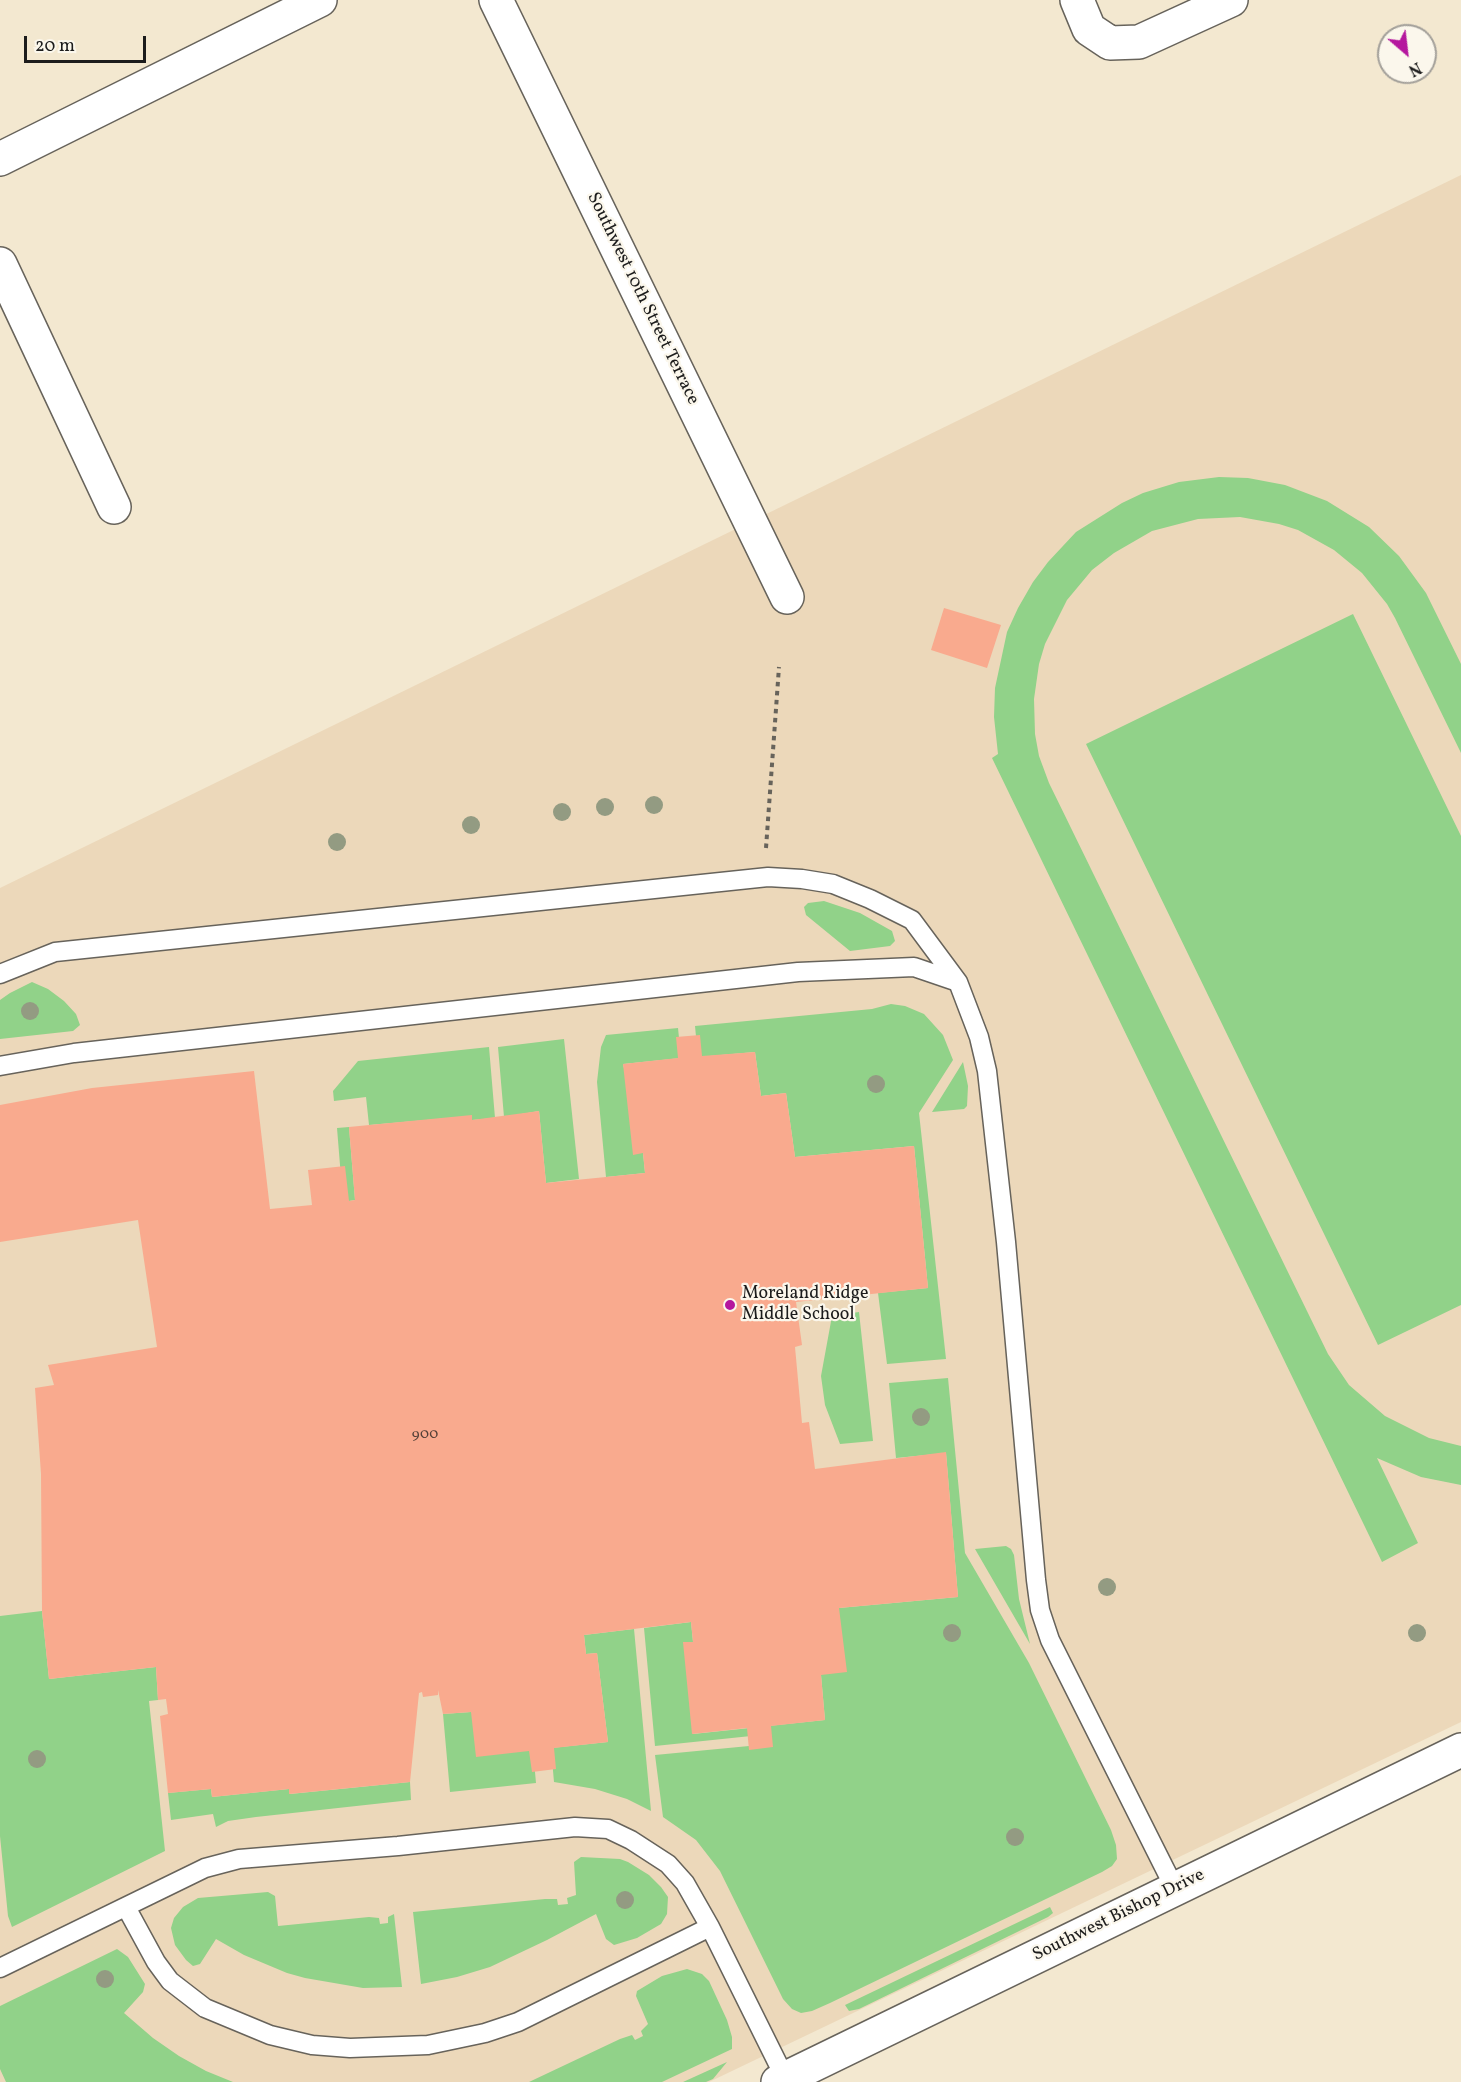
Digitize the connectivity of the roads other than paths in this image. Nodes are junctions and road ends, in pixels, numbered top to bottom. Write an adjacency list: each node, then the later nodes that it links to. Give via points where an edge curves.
1 (320, 0): 5 (street)
2 (496, 0): 8 (street, Southwest 10th Street Terrace)
3 (1077, 0): 4 (street, via 1089,29 1110,43 1138,42)
4 (1231, 0)
5 (0, 159)
6 (0, 264): 7 (street)
7 (114, 507)
8 (787, 597)
9 (0, 974): 10 (lane, via 55,952 768,877 833,884 912,920)
10 (958, 982): 11 (lane, via 914,967 798,972 74,1053); 13 (lane, via 987,1071 1040,1610 1050,1640)
11 (0, 1066)
12 (1461, 1750): 13 (street, Southwest Bishop Drive)
13 (1175, 1889): 17 (street, Southwest Bishop Drive)
14 (126, 1907): 15 (lane, via 206,1868 239,1859 575,1827 608,1829 668,1864 685,1882); 15 (lane, via 170,1981 205,2008 270,2035 312,2045 350,2048 428,2045 460,2040 518,2022); 16 (lane)
15 (710, 1927): 17 (lane)
16 (0, 1968)
17 (782, 2080)

